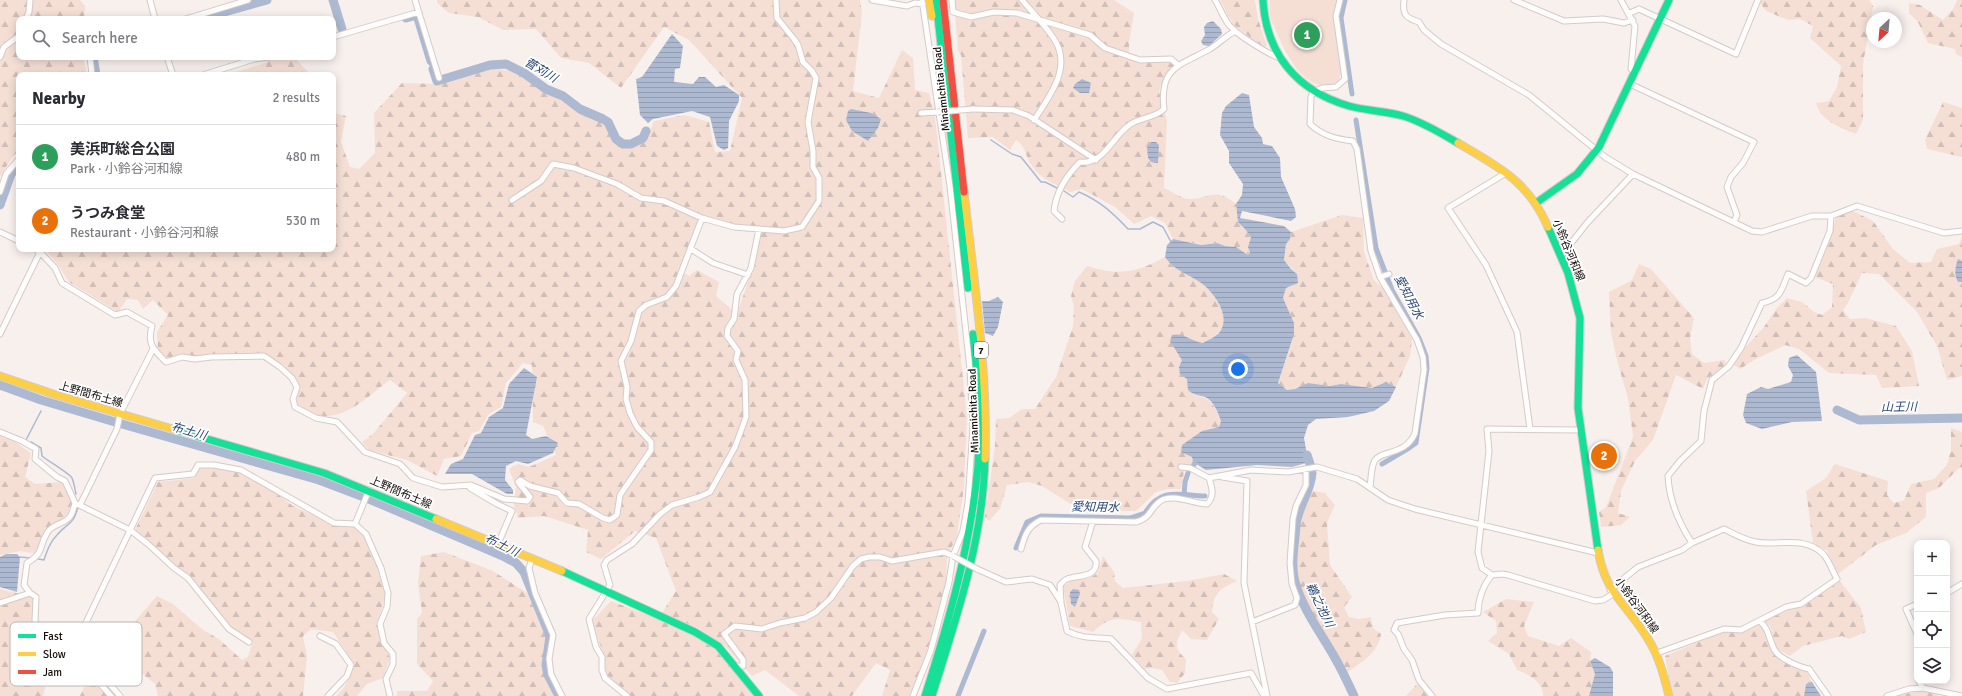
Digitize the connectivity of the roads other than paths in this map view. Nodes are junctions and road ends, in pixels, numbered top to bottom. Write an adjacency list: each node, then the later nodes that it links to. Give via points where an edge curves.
1 (30, 0): 24 (street)
2 (150, 0): 25 (street)
3 (248, 0): 21 (street)
4 (415, 0): 22 (street)
5 (776, 0): 63 (street, via 777,18 798,45 803,62 816,78 808,122 813,167 819,178 819,201 802,227 784,231)
6 (872, 0): 20 (street, via 907,6)
7 (936, 0): 45 (main road, Minamichita Road / 7)
8 (943, 0): 50 (main road, Minamichita Road / 7)
9 (947, 0): 50 (main road, via 959,113)
10 (952, 0): 28 (street, via 953,12 971,17 994,12 1017,13)
11 (1022, 0): 28 (street)
12 (1215, 0): 30 (street)
13 (1263, 0): 34 (main road, 小鈴谷河和線, via 1266,26)
14 (1340, 0): 46 (street, via 1336,16 1345,79 1336,87 1322,88)
15 (1404, 0): 51 (street, via 1404,14 1407,19 1419,22 1424,30 1441,44 1529,95)
16 (1514, 0): 29 (street, via 1564,21 1603,19 1624,23)
17 (1622, 0): 23 (street)
18 (1669, 0): 27 (main road)
19 (1758, 0): 27 (street, via 1736,54)
20 (924, 1): 45 (main road, via 941,82); 47 (street)
21 (232, 2): 26 (street)
22 (419, 12): 31 (street); 43 (street)
23 (1630, 13): 27 (street, via 1639,9); 29 (street)
24 (27, 16)
25 (154, 16)
26 (194, 16)
27 (1660, 19): 42 (main road)
28 (1038, 20): 38 (street, via 1090,35 1105,48 1140,60 1171,60); 49 (street, via 1053,36 1062,56 1056,86)
29 (1633, 20): 42 (street, via 1635,35 1631,69)
30 (1235, 31): 34 (street, via 1270,55); 38 (street, via 1210,49)
31 (336, 36)
32 (16, 38): 33 (street, via 4,47)
33 (0, 57)
34 (1280, 58): 46 (main road, 小鈴谷河和線, via 1298,79)
35 (90, 60): 39 (street)
36 (168, 60): 40 (street)
37 (251, 60): 41 (street)
38 (1178, 65): 52 (street, via 1165,79 1162,92 1164,109 1160,114 1128,125)
39 (92, 72)
40 (172, 72)
41 (213, 72)
42 (1636, 72): 44 (main road)
43 (439, 78)
44 (1630, 84): 51 (main road); 62 (street, via 1754,142 1727,187 1736,215)
45 (945, 85): 130 (main road, Minamichita Road / 7, via 974,340 978,455 973,512 964,555)
46 (1314, 92): 54 (main road, 小鈴谷河和線, via 1346,105 1415,120); 73 (street, via 1311,96 1310,124 1328,136 1353,141 1357,149 1372,251)
47 (938, 112): 48 (street); 49 (street, bridge, via 1014,110); 97 (street, via 950,186 970,369 973,428 968,503 963,531)
48 (921, 113)
49 (1034, 120): 52 (street)
50 (956, 121): 131 (main road, Minamichita Road / 7, via 982,355 986,456 972,557)
51 (1598, 151): 55 (street); 58 (main road, via 1571,181)
52 (1096, 160): 61 (street, via 1080,162 1068,173 1055,203 1054,211)
53 (16, 162): 56 (street, via 6,174)
54 (1506, 173): 58 (main road, 小鈴谷河和線); 78 (street, via 1448,208 1486,265 1517,332)
55 (1632, 174): 62 (street); 70 (street, via 1587,223)
56 (0, 192)
57 (512, 200): 60 (street, via 541,181 553,164 574,168 617,184 641,198 664,201)
58 (1536, 203): 70 (main road, 小鈴谷河和線)
59 (1831, 216): 62 (street, via 1812,216 1762,232 1752,231); 64 (street, via 1857,206 1944,233); 93 (street, via 1830,231 1811,278 1806,283 1788,274 1779,296 1762,303 1737,354 1729,366 1712,380 1704,411 1701,441 1668,476 1669,488 1681,526)
60 (702, 218): 63 (street, via 734,227); 67 (street)
61 (1062, 219)
62 (1734, 222)
63 (759, 229): 72 (street)
64 (1962, 231)
65 (0, 232): 66 (street)
66 (16, 240)
67 (691, 248): 72 (street, via 713,263); 85 (street, via 676,286 667,297 646,304 639,311 631,341 621,361 630,413 637,427 651,442 651,450 620,495 617,515 610,520 603,518 579,504 567,502 558,493 530,486 520,480 520,487 530,497 527,501 504,499 471,485)
68 (38, 252): 74 (street)
69 (41, 252): 75 (street, via 55,268 62,282 115,315 127,312 152,326 149,337)
70 (1562, 256): 79 (main road, 小鈴谷河和線, via 1573,284 1580,318 1577,379)
71 (1389, 274): 73 (street)
72 (748, 275): 101 (street, via 737,294 734,319 728,328 727,336 738,351 736,360 745,380 746,418 735,447 710,492 672,505 632,544 607,560 604,565 610,585)
73 (1381, 277): 86 (street, via 1417,340 1424,370 1412,440 1396,452 1378,457 1374,462)
74 (0, 334)
75 (153, 349): 77 (street); 85 (street, via 166,362 182,357 195,360 211,357 264,356 292,378 297,387 295,407 316,418 337,422 365,452 400,464 413,478 442,487)
76 (0, 376): 77 (main road, 上野間布土線)
77 (120, 414): 87 (main road, 上野間布土線, via 324,472); 88 (street, via 117,428)
78 (1530, 429): 79 (street); 91 (street, via 1487,429 1489,452)
79 (1580, 430): 96 (main road, 小鈴谷河和線)
80 (0, 432): 88 (street, via 36,449 35,459 65,481)
81 (1181, 467): 84 (street, via 1190,468)
82 (1306, 470): 83 (street, via 1252,470); 86 (street, via 1317,467 1356,479); 111 (street, via 1306,485 1293,519 1290,563 1292,584 1297,598 1295,605)
83 (1218, 476): 84 (street); 111 (street, via 1248,481 1244,583)
84 (1209, 478): 89 (street, via 1212,499 1207,504 1191,500 1164,499 1146,519 1136,522)
85 (463, 486): 94 (street, via 472,488 512,511)
86 (1370, 488): 91 (street, via 1388,500 1415,509)
87 (369, 490): 90 (street); 94 (main road, 上野間布土線)
88 (78, 504): 92 (street); 104 (street, via 65,522 54,525 47,532 38,556 27,563 24,585)
89 (1093, 521): 95 (street, via 1041,520 1032,525 1026,533); 106 (street, via 1085,547 1095,559 1096,568 1091,574 1066,580 1060,586)
90 (355, 524): 92 (street, via 334,523 240,470 198,465 193,474 155,478); 125 (street, via 366,534 388,593 387,607 380,624 384,643 393,654 393,664 386,679)
91 (1482, 525): 96 (street); 99 (street, via 1478,552 1482,568)
92 (130, 530): 110 (street); 114 (street, via 188,578 229,629)
93 (1692, 543): 103 (street, via 1682,550 1638,567); 108 (street, via 1724,529 1743,539 1757,542 1788,541 1813,547 1824,555 1837,579 1801,604 1786,607)
94 (498, 544): 98 (main road, 上野間布土線)
95 (1021, 548)
96 (1598, 553): 103 (main road, 小鈴谷河和線, via 1604,578)
97 (953, 556): 106 (street, bridge, via 1006,582 1032,579 1050,585); 116 (street, via 944,552 892,561 880,557 860,559 831,598 816,612 805,618 762,629 735,626 724,634 743,660 743,666); 129 (street, via 949,582 931,650)
98 (532, 559): 101 (main road, 上野間布土線); 126 (street, via 529,568 535,593 553,635 549,659 550,674)
99 (1492, 575): 103 (street, via 1508,575 1595,601 1603,600); 134 (street, via 1483,590 1478,613 1433,617 1395,625 1394,630 1412,660 1419,680)
100 (1962, 584): 102 (street)
101 (607, 591): 116 (main road, 上野間布土線, via 695,632 718,646); 127 (street, via 589,619 596,647 602,657 605,678)
102 (1950, 591)
103 (1611, 592): 115 (main road, 小鈴谷河和線, via 1643,630)
104 (30, 593): 105 (street); 109 (street, via 36,597)
105 (0, 603)
106 (1061, 603): 121 (street, via 1067,631 1074,635 1112,639 1148,678)
107 (1914, 605): 112 (street, via 1906,609)
108 (1760, 621): 115 (street, via 1741,630 1724,629); 136 (street, via 1768,629 1774,650 1797,666 1809,669)
109 (35, 622)
110 (86, 622)
111 (1252, 622): 133 (street)
112 (1914, 627)
113 (320, 636): 124 (street, via 336,644 351,665 347,676)
114 (249, 642)
115 (1657, 653): 135 (main road, 小鈴谷河和線)
116 (736, 666): 128 (main road, 上野間布土線)
117 (1921, 684): 120 (street)
118 (102, 686): 122 (street)
119 (112, 686): 123 (street)
120 (1923, 688): 137 (street, via 1909,689); 138 (street)
121 (1167, 689): 132 (street); 133 (street, via 1251,673)
122 (111, 696)
123 (120, 696)
124 (328, 696)
125 (390, 696)
126 (562, 696)
127 (627, 696)
128 (759, 696)
129 (913, 696)
130 (925, 696)
131 (932, 696)
132 (1168, 696)
133 (1265, 696)
134 (1432, 696)
135 (1668, 696)
136 (1828, 696)
137 (1887, 696)
138 (1962, 696)

